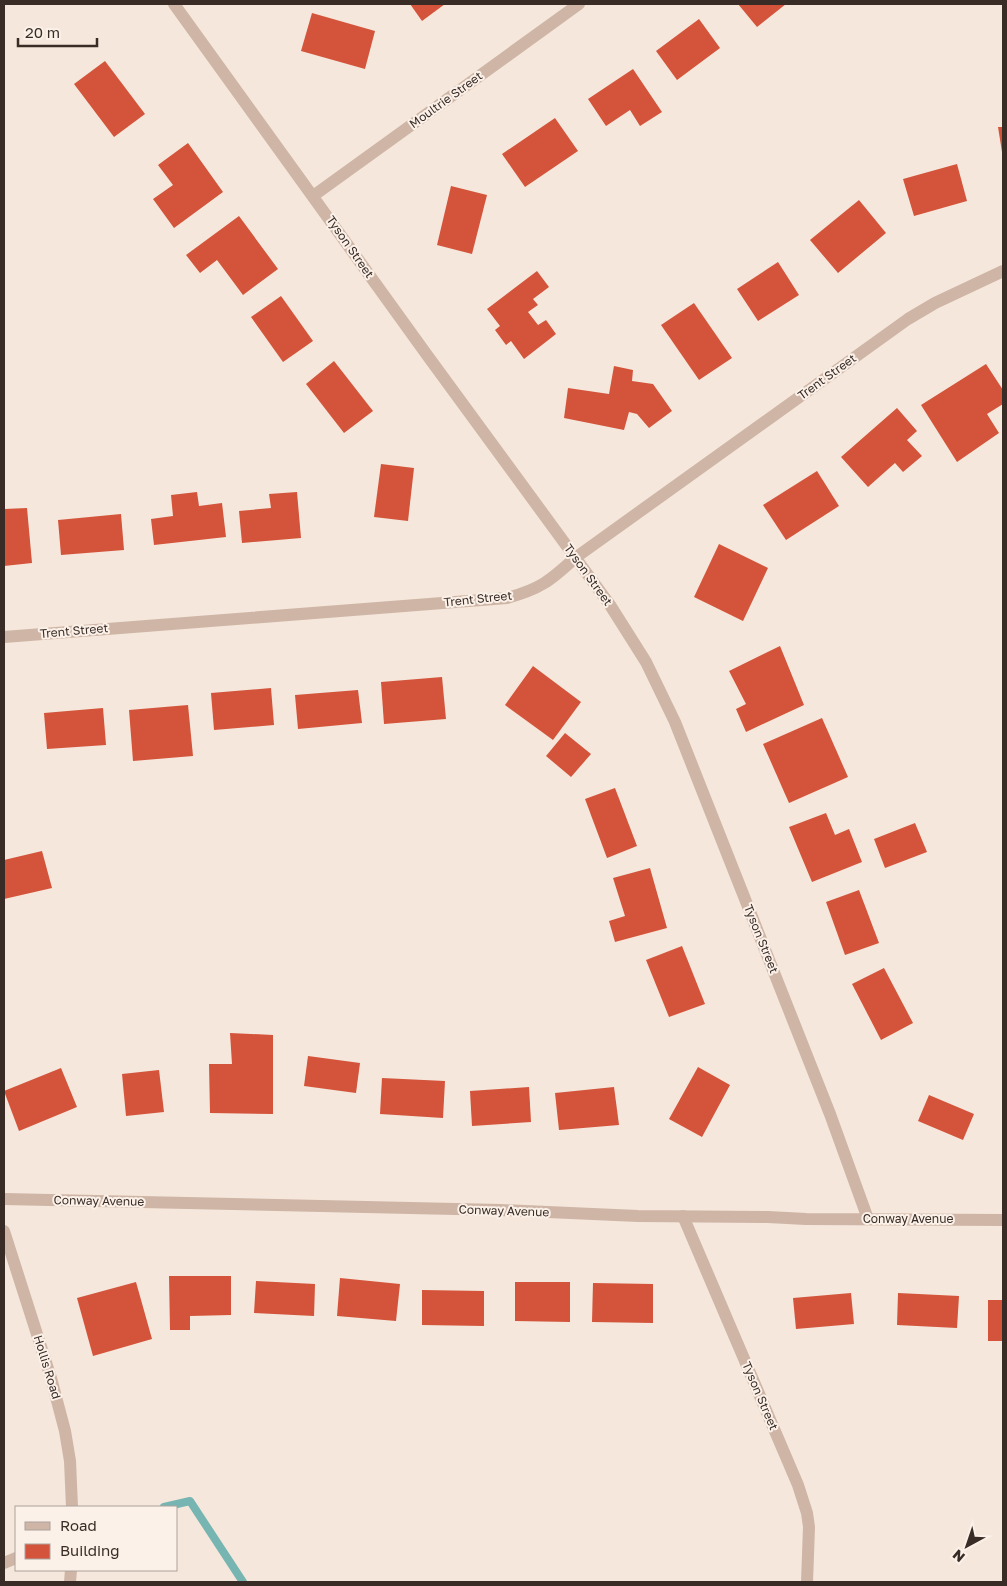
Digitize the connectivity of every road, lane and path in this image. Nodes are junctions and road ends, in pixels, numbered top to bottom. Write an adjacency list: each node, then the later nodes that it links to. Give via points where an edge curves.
1 (174, 4): 3 (street, Tyson Street)
2 (579, 4): 3 (street, Moultrie Street)
3 (313, 196): 5 (street, Tyson Street)
4 (1003, 271): 5 (street, Trent Street, via 908,319)
5 (575, 558): 6 (street, Trent Street, via 555,577 532,591 506,598); 9 (street, Tyson Street, via 646,662 675,722 830,1114)
6 (4, 637)
7 (4, 1199): 8 (street, Conway Avenue)
8 (684, 1216): 9 (street, Conway Avenue); 13 (street, Tyson Street, via 798,1485 809,1527)
9 (868, 1219): 10 (street, Conway Avenue)
10 (1003, 1220)
11 (4, 1231): 12 (street, Hollis Road, via 65,1431)
12 (72, 1506)
13 (807, 1582)

